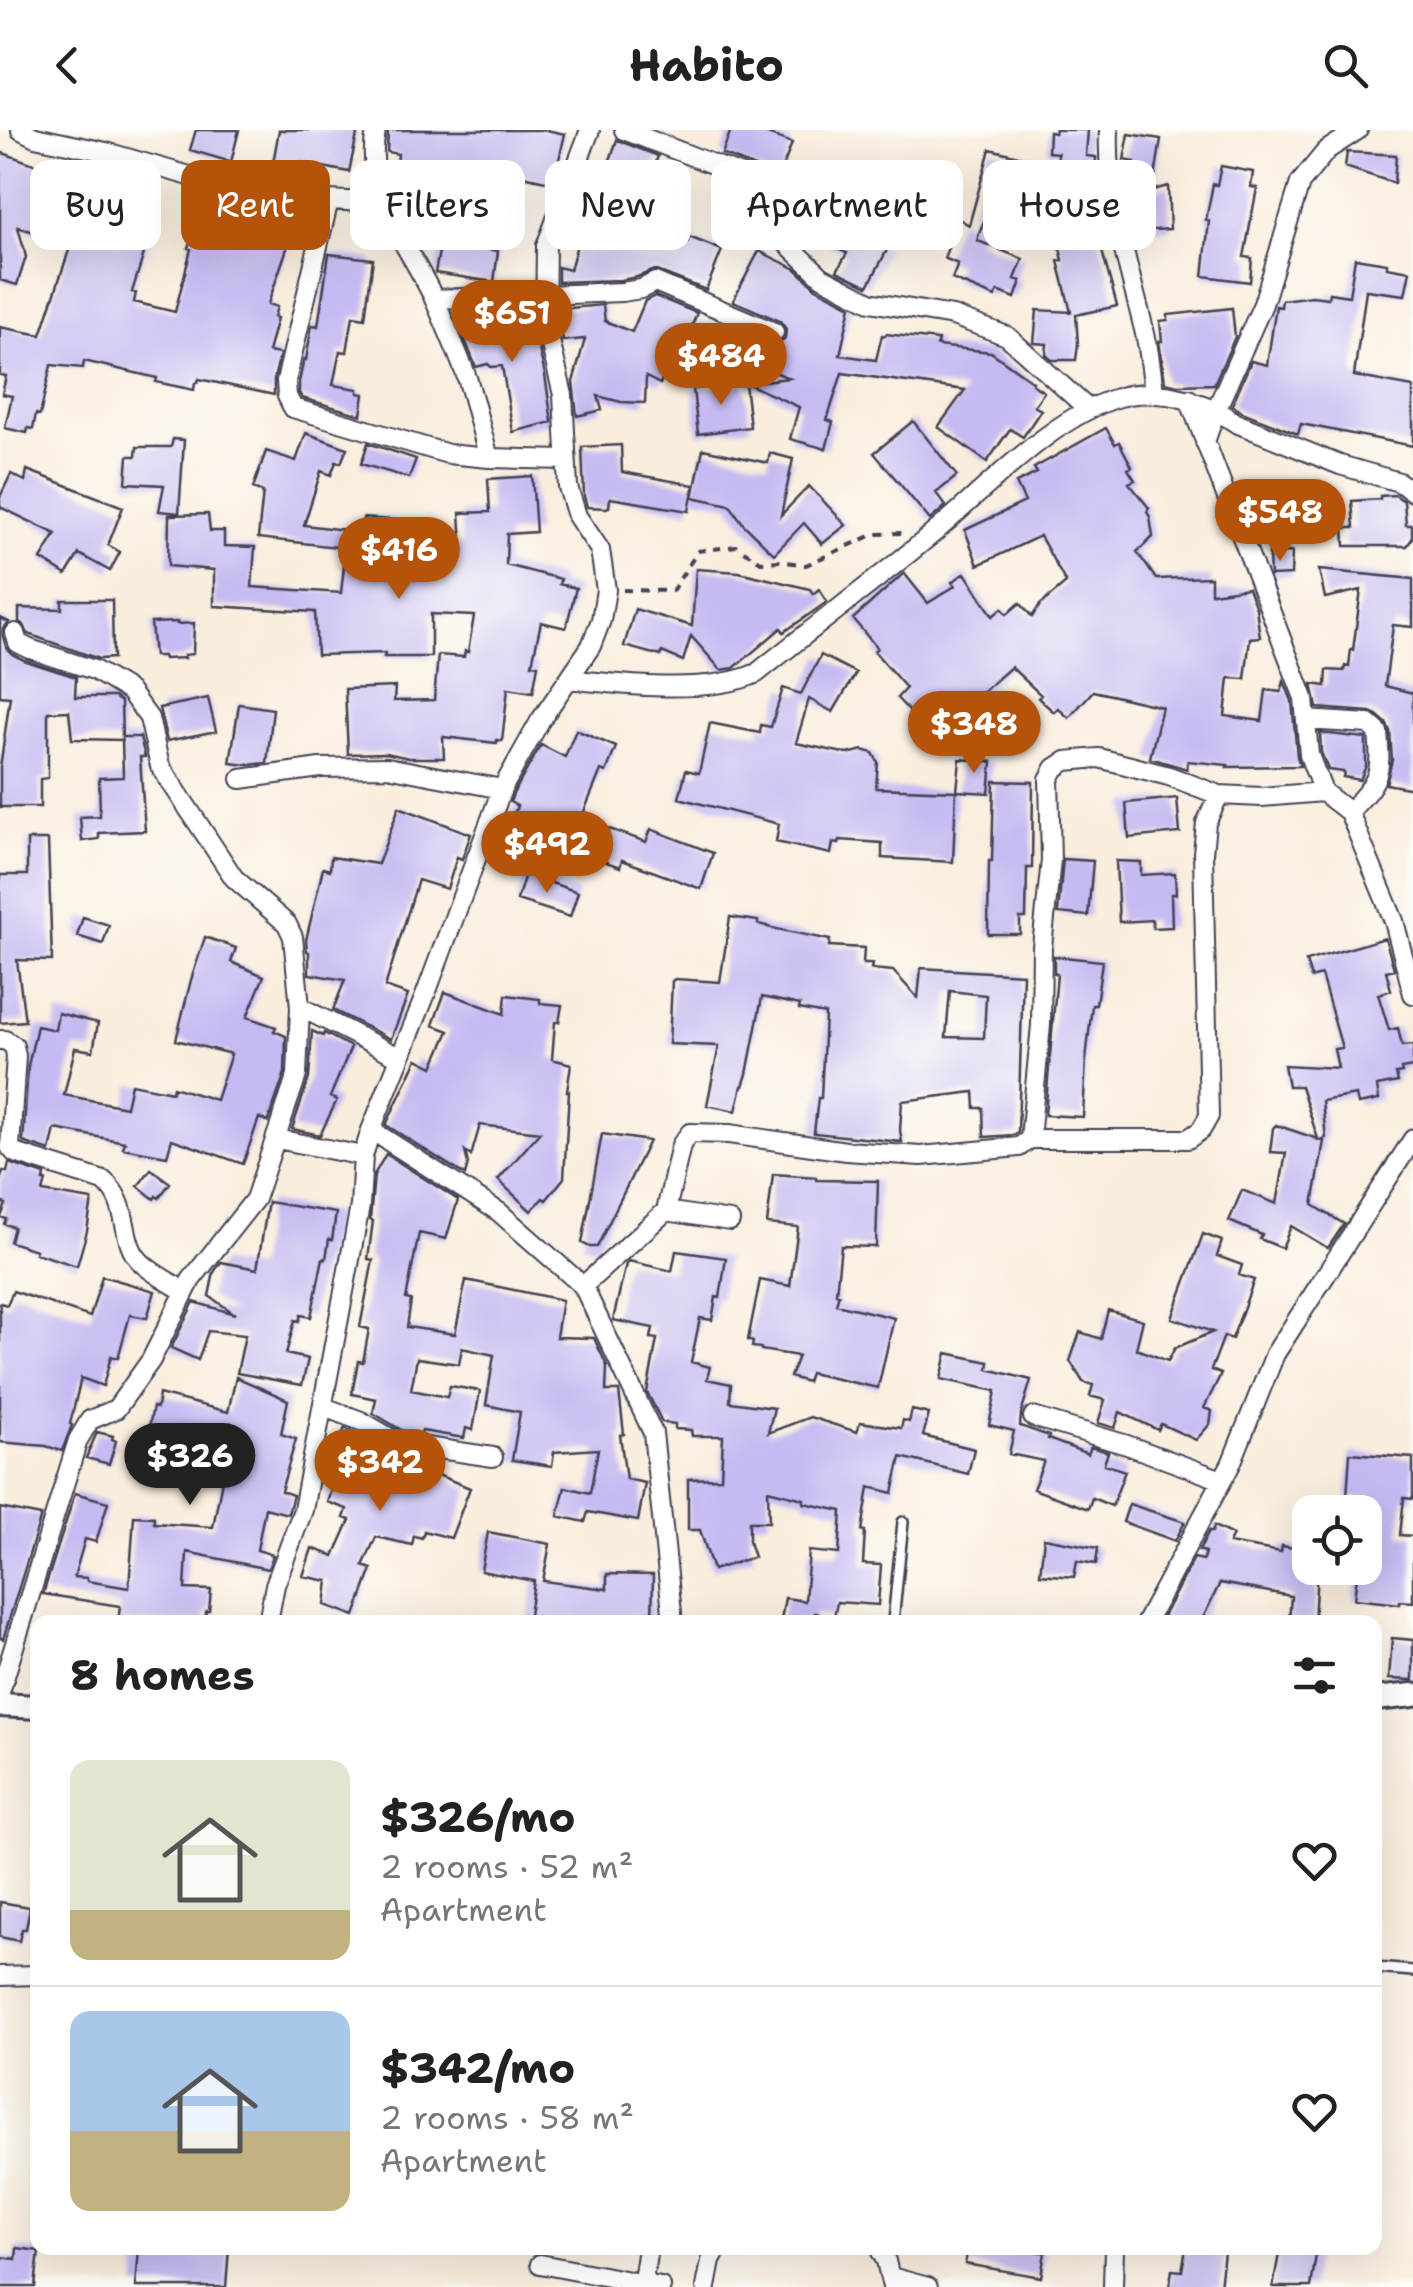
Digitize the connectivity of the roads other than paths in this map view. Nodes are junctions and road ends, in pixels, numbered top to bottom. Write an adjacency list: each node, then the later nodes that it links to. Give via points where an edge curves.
1 (20, 130): 8 (street)
2 (376, 130): 7 (street)
3 (590, 130): 11 (street, via 546,246)
4 (624, 130): 16 (street, via 769,189 782,239 822,276 870,302 953,316 1007,336)
5 (1110, 130): 14 (street, via 1123,253)
6 (1358, 130): 17 (street, via 1327,150 1300,182 1263,304)
7 (375, 160)
8 (181, 174)
9 (317, 250): 19 (street, via 286,382 294,408 448,454)
10 (407, 250): 12 (street)
11 (545, 296): 12 (street); 13 (street, via 630,291 655,282); 20 (street, via 564,396)
12 (434, 299): 19 (street, via 466,376)
13 (774, 332)
14 (1154, 393): 15 (street); 16 (street)
15 (1189, 399): 17 (street); 18 (street)
16 (1088, 409): 23 (street, via 757,674 689,685)
17 (1216, 410): 18 (street); 21 (street)
18 (1205, 442): 24 (street, via 1304,698)
19 (488, 458): 20 (street)
20 (564, 460): 23 (street, via 577,516 600,550 606,590 602,620)
21 (1413, 492)
22 (15, 633): 31 (street, via 30,649 94,670 129,692 149,718 160,766 234,878 287,924)
23 (569, 680): 26 (street)
24 (1306, 720): 27 (street, via 1309,755); 29 (street, via 1369,724 1378,732 1377,779)
25 (241, 779): 26 (street, via 387,767)
26 (502, 790): 33 (street)
27 (1323, 792): 28 (street); 29 (street)
28 (1219, 795): 35 (street, via 1206,823 1203,853 1209,1116 1188,1139); 35 (street, via 1098,758 1055,768 1049,779 1051,860)
29 (1349, 812): 30 (street, via 1394,922)
30 (1413, 994)
31 (300, 1006): 33 (street); 37 (street, via 297,1075)
32 (0, 1040): 42 (street, via 14,1046 16,1056 10,1147 104,1181 115,1191 139,1261)
33 (398, 1058): 34 (street)
34 (371, 1130): 38 (street); 41 (street, via 499,1212)
35 (1030, 1139): 39 (street, via 1020,1147 921,1156 690,1133)
36 (1413, 1139): 46 (street, via 1275,1354)
37 (277, 1140): 38 (street); 42 (street, via 255,1199)
38 (363, 1156): 43 (street)
39 (666, 1212): 40 (street); 41 (street)
40 (730, 1221)
41 (583, 1286): 49 (street, via 653,1433)
42 (186, 1292): 52 (street, via 116,1409 90,1420 78,1440)
43 (324, 1407): 45 (street, via 399,1443); 48 (street)
44 (1033, 1417): 46 (street)
45 (493, 1456)
46 (1222, 1480): 51 (street)
47 (902, 1522): 50 (lane)
48 (270, 1615)
49 (672, 1615)
50 (893, 1615)
51 (1150, 1615)
52 (0, 1692)
53 (1413, 1695): 54 (street)
54 (1382, 1698)
55 (0, 1706): 56 (street)
56 (30, 1707)
57 (1382, 1969): 58 (lane)
58 (1413, 1971)
59 (30, 1975): 60 (street)
60 (0, 1976)
61 (648, 2255): 67 (street)
62 (714, 2255): 68 (street)
63 (882, 2255): 66 (street)
64 (1114, 2255): 70 (street)
65 (540, 2264): 67 (street)
66 (891, 2282): 69 (street)
67 (649, 2286)
68 (706, 2287)
69 (928, 2287)
70 (1113, 2287)

